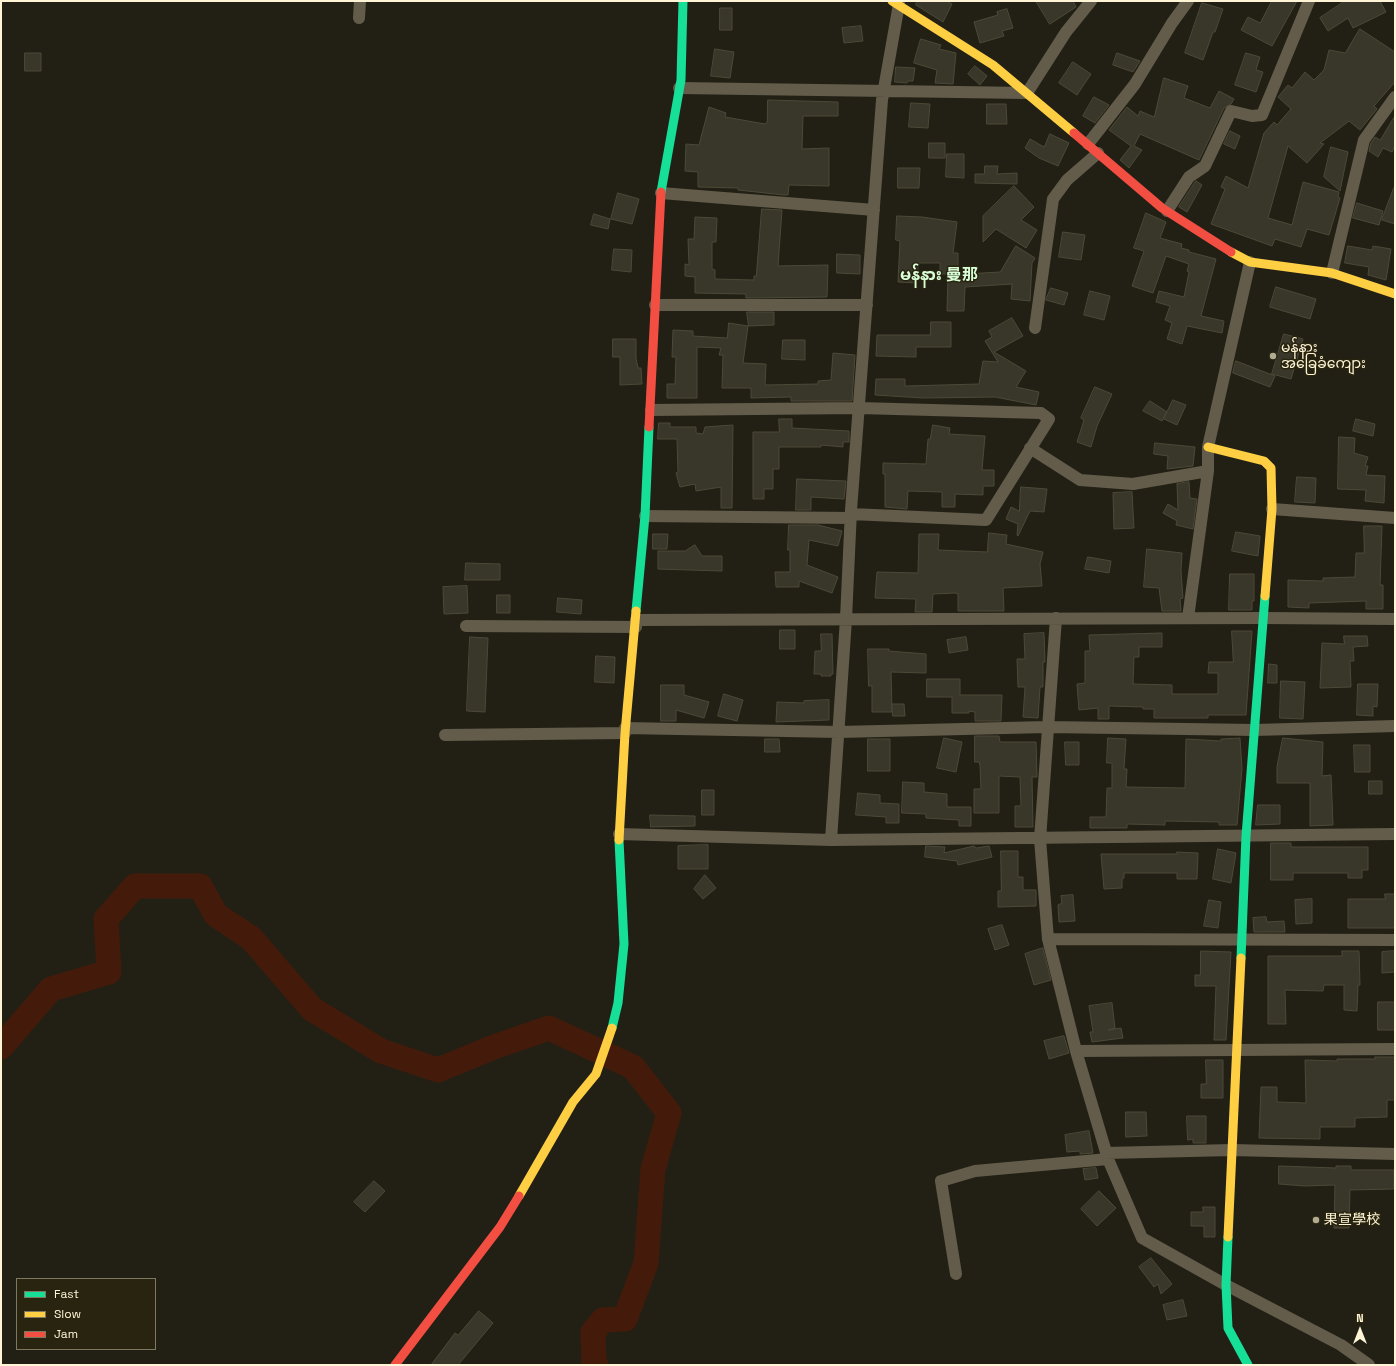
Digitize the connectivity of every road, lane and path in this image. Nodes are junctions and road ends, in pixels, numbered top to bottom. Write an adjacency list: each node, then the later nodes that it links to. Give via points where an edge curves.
1 (360, 1): 7 (street)
2 (683, 1): 8 (street)
3 (1188, 1): 12 (street, via 1135,84)
4 (1308, 1): 16 (street, via 1262,115 1252,116 1231,111 1205,166 1189,177)
5 (895, 3): 9 (street); 10 (street, via 993,65)
6 (1087, 3): 10 (street)
7 (358, 18)
8 (679, 88): 9 (street); 14 (street)
9 (884, 90): 10 (street); 15 (street)
10 (1027, 93): 12 (street)
11 (1395, 97): 18 (street, via 1364,140)
12 (1088, 144): 13 (street)
13 (1098, 153): 16 (street); 22 (street, via 1067,180 1053,199)
14 (662, 193): 15 (street); 20 (street)
15 (874, 210): 21 (street)
16 (1166, 210): 17 (street)
17 (1250, 262): 18 (street); 25 (street)
18 (1332, 273): 19 (street)
19 (1395, 294)
20 (655, 305): 21 (street); 24 (street)
21 (867, 305): 23 (street)
22 (1035, 328)
23 (859, 408): 24 (street); 26 (street, via 1041,413 1049,419); 30 (street)
24 (651, 410): 29 (street)
25 (1208, 447): 27 (street); 28 (street, via 1264,461 1269,465)
26 (1030, 448): 27 (street, via 1080,480 1133,484); 30 (street, via 986,520)
27 (1208, 471): 33 (street)
28 (1272, 509): 31 (street); 34 (street)
29 (644, 516): 30 (street); 37 (street)
30 (851, 516): 35 (street)
31 (1395, 518)
32 (1056, 618): 33 (street); 35 (street); 40 (street)
33 (1188, 618): 34 (street)
34 (1263, 618): 36 (street); 41 (street)
35 (846, 619): 37 (street); 43 (street)
36 (1395, 619)
37 (636, 623): 38 (street); 42 (street)
38 (466, 626)
39 (1395, 726): 41 (street)
40 (1047, 727): 41 (street); 43 (street); 48 (street)
41 (1255, 730): 47 (street)
42 (625, 731): 43 (street); 44 (street); 45 (street)
43 (839, 732): 49 (street)
44 (445, 735)
45 (619, 834): 49 (street); 61 (street, via 624,944 618,1003 609,1039 596,1074 572,1102 500,1227)
46 (1395, 834): 47 (street)
47 (1246, 836): 48 (street); 51 (street)
48 (1040, 839): 49 (street); 50 (street)
49 (831, 840)
50 (1048, 939): 51 (street); 55 (street)
51 (1241, 939): 52 (street); 54 (street)
52 (1395, 940)
53 (1395, 1048): 54 (street)
54 (1236, 1050): 55 (street); 56 (street)
55 (1076, 1051): 58 (street)
56 (1232, 1150): 57 (street); 58 (street); 60 (street)
57 (1395, 1154)
58 (1107, 1156): 59 (street, via 975,1171 941,1181); 60 (street, via 1142,1238)
59 (956, 1274)
60 (1226, 1285): 62 (street, via 1228,1328); 63 (street, via 1341,1345)
61 (395, 1365)
62 (1248, 1365)
63 (1369, 1365)

